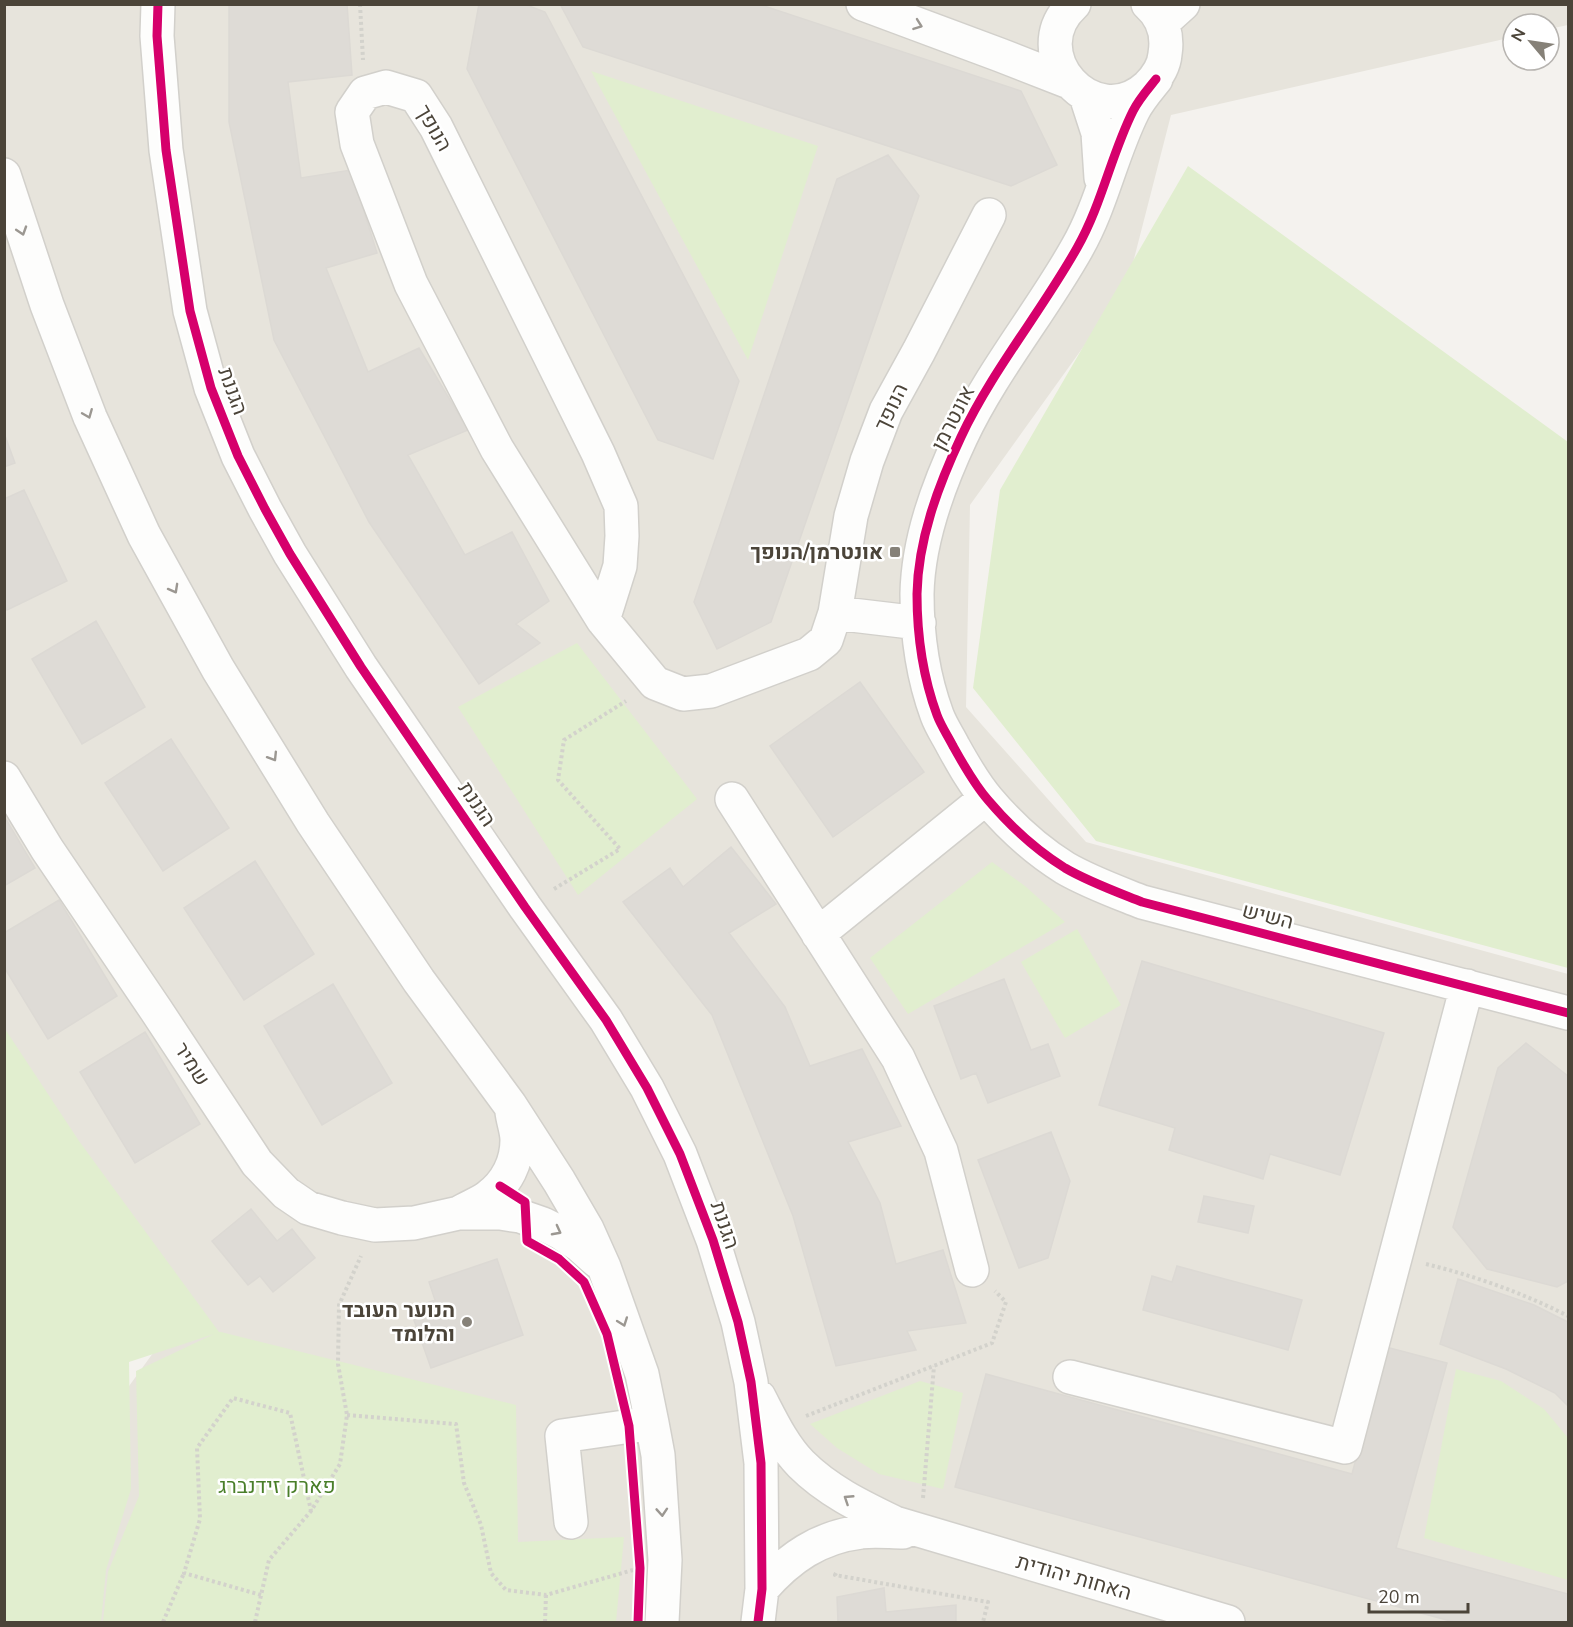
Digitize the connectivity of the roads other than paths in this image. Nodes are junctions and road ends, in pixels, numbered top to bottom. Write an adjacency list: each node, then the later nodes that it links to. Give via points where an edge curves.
1 (158, 4): 24 (street, הגננת, via 165,139 190,311 214,398 238,456 290,554 361,667 606,1020 647,1088 680,1154 713,1240)
2 (863, 4): 6 (street, one-way to 6, via 1000,54)
3 (1074, 4): 6 (street, אונטרמן, via 1059,27 1055,46 1059,65)
4 (1165, 11): 5 (street, אונטרמן, via 1167,42)
5 (1156, 79): 6 (street, via 1142,92 1124,100 1104,101); 8 (street, אונטרמן, via 1134,108)
6 (1077, 89): 8 (street, אונטרמן, via 1098,133 1102,173)
7 (4, 175): 19 (street, one-way to 19, via 46,305 85,406 144,535 218,669 313,823 419,981)
8 (1099, 203): 12 (street, אונטרמן, via 1078,247 982,399 942,482 922,555 917,593)
9 (989, 215): 10 (street, הנופך, via 886,411 851,516)
10 (835, 613): 11 (street, הנופך, via 826,640 809,654 711,691 683,694 655,683); 12 (street)
11 (603, 620): 11 (street, הנופך, via 620,566 622,516 598,453 436,126 416,96 386,87 365,93 352,112 357,144 411,284 498,449)
12 (919, 623): 14 (street, אונטרמן, via 921,649 938,716)
13 (4, 778): 20 (street, שמיר, via 46,849 257,1163 286,1194 308,1208 375,1225 414,1223)
14 (986, 798): 16 (street); 17 (street, השיש, via 1029,842 1066,868 1142,902)
15 (732, 799): 16 (street)
16 (818, 934): 22 (street, via 898,1058 941,1150)
17 (1467, 986): 18 (street, השיש); 23 (street, via 1345,1447)
18 (1569, 1013)
19 (510, 1105): 20 (street, שמיר, via 517,1138 516,1157 509,1174 488,1197); 21 (street, via 587,1229)
20 (459, 1213): 21 (street, שמיר, one-way to 21, via 500,1213 543,1224 579,1245)
21 (604, 1267): 25 (street, one-way to 25, via 642,1374)
22 (972, 1270)
23 (1070, 1377)
24 (751, 1382): 27 (street, one-way to 24, via 855,1504 801,1464); 28 (street, הגננת, via 761,1463)
25 (652, 1423): 26 (street, via 562,1436); 30 (street, one-way to 30, via 666,1560)
26 (571, 1522)
27 (920, 1532): 28 (street, via 861,1532 828,1540 800,1553); 29 (street, האחות יהודית)
28 (762, 1589): 31 (street, הגננת)
29 (1196, 1618): 32 (street, האחות יהודית)
30 (663, 1623)
31 (758, 1623)
32 (1228, 1623)

